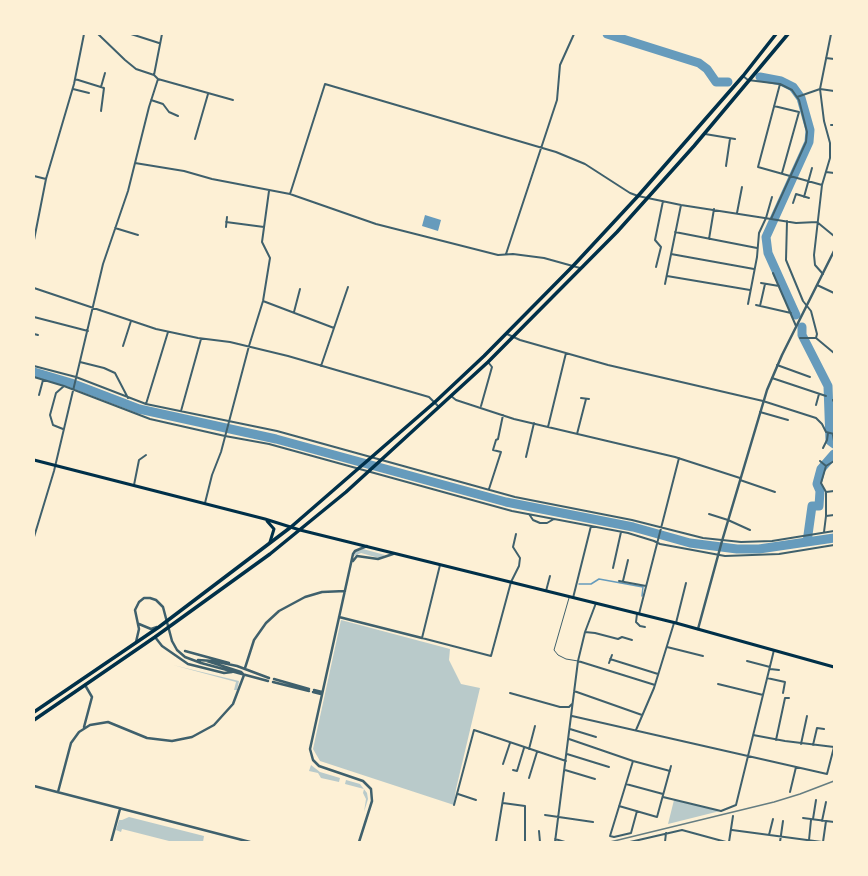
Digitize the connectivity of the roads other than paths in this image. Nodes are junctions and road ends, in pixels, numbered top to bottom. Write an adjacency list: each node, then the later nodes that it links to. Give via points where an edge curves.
1 (84, 34): 15 (street)
2 (98, 34): 13 (street, via 136,69)
3 (131, 34): 9 (street)
4 (162, 34): 9 (street)
5 (574, 34): 35 (street, via 560,65 558,96)
6 (776, 34): 14 (highway)
7 (788, 34): 17 (highway)
8 (831, 34): 10 (street)
9 (159, 42): 13 (street, via 160,50)
10 (826, 58): 11 (street); 21 (street)
11 (834, 59)
12 (105, 73): 19 (street)
13 (154, 75): 16 (street)
14 (744, 76): 17 (street); 50 (highway)
15 (75, 79): 19 (street); 20 (street)
16 (158, 79): 24 (street); 26 (street)
17 (748, 80): 18 (street); 31 (highway)
18 (780, 84): 25 (street); 28 (street)
19 (101, 87): 29 (street, via 104,88)
20 (72, 89): 23 (street); 44 (street)
21 (820, 89): 22 (street); 25 (street); 39 (street, via 830,143 830,158)
22 (834, 91)
23 (89, 93)
24 (208, 94): 27 (street); 32 (street)
25 (799, 96): 43 (street, via 807,132 806,142)
26 (151, 100): 30 (street, via 163,104 169,112); 36 (street)
27 (233, 100)
28 (774, 106): 40 (street, via 758,167); 40 (street, via 799,112)
29 (101, 110)
30 (178, 116)
31 (704, 134): 33 (street); 53 (highway)
32 (195, 138)
33 (730, 139): 34 (street); 37 (street)
34 (735, 139)
35 (540, 147): 49 (street, via 325,84); 50 (street, via 585,164); 76 (street)
36 (135, 163): 48 (street, via 184,171); 68 (street)
37 (726, 166)
38 (812, 168): 45 (street)
39 (826, 172): 41 (street); 46 (street)
40 (782, 173): 43 (street)
41 (834, 173)
42 (34, 176): 44 (street)
43 (791, 176): 45 (street); 62 (street)
44 (46, 179): 73 (street)
45 (808, 181): 46 (street); 52 (street)
46 (822, 185): 65 (street)
47 (742, 187): 59 (street)
48 (268, 191): 49 (street); 67 (street)
49 (290, 194): 76 (street, via 376,224 498,255)
50 (638, 196): 53 (street); 78 (highway)
51 (772, 197): 61 (street)
52 (804, 197): 54 (street); 56 (street, via 796,194)
53 (648, 198): 55 (street); 80 (highway)
54 (809, 198)
55 (663, 201): 57 (street); 79 (street, via 654,240 661,247)
56 (793, 203)
57 (681, 205): 58 (street); 69 (street)
58 (714, 209): 59 (street); 72 (street)
59 (737, 213): 61 (street)
60 (227, 217): 64 (street)
61 (766, 218): 62 (street); 74 (street, via 759,233)
62 (771, 219): 63 (street)
63 (787, 221): 65 (street); 99 (street, via 786,260)
64 (226, 222): 66 (street); 67 (street)
65 (816, 222): 71 (street); 83 (street, via 814,260)
66 (226, 227)
67 (264, 227): 95 (street, via 262,242 270,258)
68 (116, 228): 70 (street); 100 (street, via 103,264)
69 (675, 232): 72 (street); 77 (street)
70 (138, 235)
71 (834, 236)
72 (709, 239): 74 (street)
73 (34, 240)
74 (757, 248): 81 (street)
75 (834, 252): 83 (street)
76 (506, 254): 78 (street, via 544,258)
77 (671, 254): 81 (street); 84 (street)
78 (573, 266): 80 (street); 110 (highway)
79 (656, 267)
80 (580, 268): 112 (highway)
81 (754, 269): 93 (street)
82 (773, 273): 88 (street)
83 (823, 274): 89 (street)
84 (666, 276): 86 (street); 93 (street)
85 (761, 283): 87 (street)
86 (665, 284)
87 (765, 284): 88 (street); 98 (street)
88 (779, 286): 102 (street)
89 (817, 286): 94 (street); 99 (street)
90 (348, 287): 106 (street)
91 (34, 288): 100 (street)
92 (300, 289): 101 (street)
93 (750, 290): 96 (street)
94 (834, 293)
95 (263, 300): 101 (street); 117 (street)
96 (748, 304)
97 (756, 305): 98 (street)
98 (760, 306): 102 (street)
99 (807, 306): 105 (street); 114 (street, via 811,311)
100 (94, 308): 104 (street); 107 (street)
101 (294, 312): 106 (street)
102 (791, 313): 105 (street)
103 (34, 317): 107 (street)
104 (131, 321): 108 (street); 116 (street)
105 (796, 326): 122 (street)
106 (334, 328): 124 (street)
107 (88, 331): 120 (street)
108 (168, 332): 115 (street); 142 (street)
109 (34, 334): 111 (street)
110 (507, 334): 112 (street); 141 (highway)
111 (38, 335)
112 (513, 337): 118 (street); 121 (highway)
113 (801, 338): 114 (street)
114 (816, 338): 119 (street)
115 (201, 339): 117 (street); 146 (street)
116 (123, 346)
117 (249, 346): 124 (street); 150 (street)
118 (566, 353): 140 (street); 152 (street)
119 (834, 353)
120 (80, 362): 127 (street); 136 (street, via 115,373)
121 (488, 362): 134 (highway); 144 (street, via 492,367)
122 (778, 365): 125 (street); 128 (street)
123 (34, 366): 127 (street)
124 (321, 366): 141 (street, via 429,397)
125 (810, 376)
126 (34, 377): 129 (street)
127 (76, 378): 131 (street); 136 (street)
128 (772, 378): 132 (street); 140 (street)
129 (43, 380): 130 (street); 133 (street)
130 (64, 386): 131 (street); 153 (street, via 56,393 50,415 53,425)
131 (73, 389): 153 (street); 157 (street, via 150,419)
132 (819, 394): 135 (street); 143 (street)
133 (39, 395)
134 (451, 396): 144 (street, via 456,400); 145 (highway)
135 (826, 396)
136 (128, 398): 142 (street)
137 (581, 398): 138 (street)
138 (586, 398): 139 (street); 155 (street)
139 (589, 399)
140 (763, 401): 147 (street); 154 (street, via 816,418)
141 (435, 402): 145 (street); 162 (highway)
142 (146, 404): 146 (street)
143 (816, 405)
144 (481, 406): 148 (street)
145 (439, 407): 165 (highway)
146 (181, 411): 150 (street)
147 (760, 412): 149 (street); 172 (street)
148 (503, 416): 151 (street); 174 (street, via 493,450 501,452)
149 (788, 420)
150 (228, 422): 157 (street); 162 (street, via 277,430)
151 (534, 423): 152 (street); 161 (street)
152 (548, 427): 155 (street)
153 (62, 429): 168 (street)
154 (828, 433): 156 (street); 159 (street)
155 (577, 434): 163 (street)
156 (833, 435): 158 (street)
157 (225, 436): 170 (street, via 269,444); 178 (street)
158 (834, 441)
159 (823, 448)
160 (146, 455): 173 (street, via 139,460)
161 (526, 457)
162 (373, 458): 165 (street); 170 (highway)
163 (679, 458): 172 (street); 188 (street)
164 (34, 460): 168 (main road)
165 (382, 460): 171 (highway); 174 (street)
166 (820, 461): 169 (street)
167 (834, 461): 169 (street)
168 (54, 465): 173 (main road); 189 (street)
169 (825, 465): 177 (street, via 821,484)
170 (359, 469): 171 (street); 187 (highway)
171 (369, 471): 179 (street); 190 (highway)
172 (740, 479): 176 (street); 185 (street)
173 (134, 485): 178 (main road)
174 (489, 490): 188 (street, via 632,520)
175 (834, 491): 177 (street)
176 (775, 492)
177 (826, 492): 182 (street)
178 (205, 504): 183 (main road)
179 (529, 514): 184 (street); 184 (street, via 533,520 540,523)
180 (709, 514): 185 (street)
181 (834, 515): 182 (street)
182 (826, 516): 194 (street)
183 (265, 519): 187 (main road); 199 (main road, via 274,529)
184 (554, 519): 186 (street)
185 (728, 520): 191 (street); 197 (street)
186 (591, 526): 193 (street); 216 (street)
187 (291, 527): 190 (main road); 199 (highway)
188 (661, 529): 197 (street); 198 (street)
189 (35, 530): 196 (street)
190 (300, 530): 201 (main road); 226 (highway)
191 (750, 530)
192 (834, 531): 194 (street)
193 (621, 532): 198 (street); 207 (street)
194 (824, 532): 197 (street, via 772,541)
195 (516, 534): 210 (street, via 513,547 520,558)
196 (34, 537)
197 (722, 540): 203 (street)
198 (658, 542): 203 (street); 213 (street)
199 (270, 544): 222 (highway)
200 (834, 545): 203 (street, via 765,555)
201 (368, 546): 202 (main road); 205 (street, via 355,551)
202 (394, 553): 205 (street, via 378,559 357,556); 206 (main road)
203 (718, 556): 224 (street)
204 (628, 560): 211 (street)
205 (352, 563): 214 (street)
206 (440, 564): 210 (main road); 227 (street)
207 (613, 568)
208 (550, 576): 215 (street)
209 (619, 581): 211 (street)
210 (511, 582): 215 (main road); 227 (street, via 491,656)
211 (623, 582): 213 (street)
212 (686, 583): 220 (street)
213 (646, 586): 218 (street)
214 (345, 591): 219 (street); 245 (street, via 305,596 279,610 254,640)
215 (546, 591): 216 (main road)
216 (571, 597): 217 (main road); 240 (lane, via 554,650 566,659)
217 (596, 603): 218 (main road); 225 (street)
218 (638, 614): 220 (main road); 223 (street, via 636,622)
219 (339, 617): 227 (street); 259 (street)
220 (675, 623): 224 (main road); 230 (street)
221 (139, 624): 222 (street, via 151,629); 229 (street); 238 (street, via 135,610 139,602 144,598 161,603 172,641 180,653)
222 (159, 627): 229 (highway)
223 (645, 627)
224 (698, 629): 231 (main road)
225 (586, 632): 228 (street, via 618,640 622,637); 240 (street)
226 (155, 637): 233 (street); 254 (highway)
227 (422, 638)
228 (632, 640)
229 (135, 642): 265 (highway)
230 (667, 647): 236 (street); 249 (street)
231 (774, 650): 244 (main road); 246 (street)
232 (185, 651): 243 (street)
233 (169, 652): 234 (street); 248 (street, via 188,664 224,673)
234 (173, 652)
235 (612, 655): 237 (street)
236 (703, 656)
237 (610, 659): 242 (street); 249 (street)
238 (196, 660): 239 (street); 248 (street)
239 (207, 661): 243 (street); 250 (street)
240 (578, 661): 255 (street); 258 (street)
241 (747, 661): 246 (street)
242 (609, 663)
243 (237, 666): 245 (street)
244 (834, 667)
245 (245, 668): 250 (street, via 269,680)
246 (770, 668): 247 (street); 251 (street)
247 (779, 670)
248 (234, 672): 250 (street)
249 (658, 674): 255 (street)
250 (244, 675): 271 (street, via 238,695 228,711 210,728 192,737 172,741 154,740 108,722 95,723)
251 (767, 678): 261 (street, via 785,682); 262 (street)
252 (273, 681): 256 (street)
253 (718, 684): 262 (street)
254 (86, 685): 269 (highway); 271 (street, via 92,697)
255 (655, 685): 266 (street)
256 (309, 690)
257 (313, 691): 259 (street)
258 (574, 691): 264 (street); 266 (street)
259 (322, 693): 334 (street, via 310,749 311,757 319,766 363,781 371,790 372,801)
260 (510, 693): 264 (street, via 560,707 569,707)
261 (783, 693)
262 (763, 695): 275 (street)
263 (789, 698): 278 (street, via 785,698)
264 (573, 704): 267 (street)
265 (34, 712)
266 (642, 715): 274 (street)
267 (572, 716): 272 (street); 274 (street)
268 (807, 716): 280 (street)
269 (34, 720)
270 (535, 726): 284 (street)
271 (84, 728): 301 (street, via 72,743)
272 (570, 729): 276 (street); 277 (street)
273 (824, 729): 281 (street, via 817,728)
274 (636, 730): 287 (street)
275 (753, 735): 278 (street); 287 (street)
276 (596, 737)
277 (569, 739): 286 (street); 289 (street)
278 (776, 740): 280 (street)
279 (510, 742): 282 (street); 290 (street); 304 (street, via 474,730)
280 (801, 744): 281 (street)
281 (813, 745): 283 (street)
282 (524, 747): 284 (street); 294 (street, via 517,771)
283 (834, 747): 293 (street, via 827,774)
284 (529, 749): 285 (street)
285 (537, 752): 288 (street); 297 (street)
286 (567, 754): 288 (street); 292 (street)
287 (748, 755): 293 (street); 305 (street, via 736,806 721,810)
288 (566, 761): 295 (street)
289 (633, 761): 296 (street); 299 (street)
290 (503, 764)
291 (671, 766): 296 (street)
292 (609, 767)
293 (796, 767): 302 (street)
294 (513, 770)
295 (565, 770): 298 (street); 315 (street)
296 (670, 771): 305 (street)
297 (529, 778)
298 (595, 779)
299 (626, 784): 305 (street); 311 (street)
300 (34, 786): 301 (street)
301 (58, 792): 312 (street)
302 (790, 792)
303 (504, 793): 309 (street)
304 (457, 794): 306 (street); 310 (street)
305 (664, 795): 313 (street, via 657,817)
306 (476, 800)
307 (816, 800): 319 (street)
308 (826, 802): 321 (street)
309 (503, 803): 335 (street); 336 (street, via 525,806)
310 (454, 805)
311 (619, 806): 313 (street); 313 (street, via 610,836 630,832)
312 (120, 808): 332 (street); 333 (street)
313 (637, 811)
314 (545, 815): 315 (street)
315 (558, 816): 322 (street); 331 (street)
316 (733, 816): 324 (street)
317 (803, 818): 319 (street)
318 (773, 819): 327 (street)
319 (812, 819): 321 (street); 330 (street)
320 (783, 821): 328 (street)
321 (824, 821): 323 (street); 345 (street)
322 (592, 822)
323 (834, 822)
324 (732, 830): 327 (street); 342 (street)
325 (539, 831): 337 (street)
326 (666, 833): 329 (street); 341 (street); 342 (street, via 682,830)
327 (769, 834): 328 (street)
328 (780, 836): 330 (street); 343 (street)
329 (649, 838): 339 (street); 340 (street)
330 (808, 840): 344 (street)
331 (555, 841): 338 (street)
332 (111, 842)
333 (250, 842)
334 (359, 842)
335 (496, 842)
336 (525, 842)
337 (540, 842)
338 (565, 842)
339 (630, 842)
340 (648, 842)
341 (665, 842)
342 (728, 842)
343 (780, 842)
344 (817, 842): 345 (street)
345 (823, 842)

